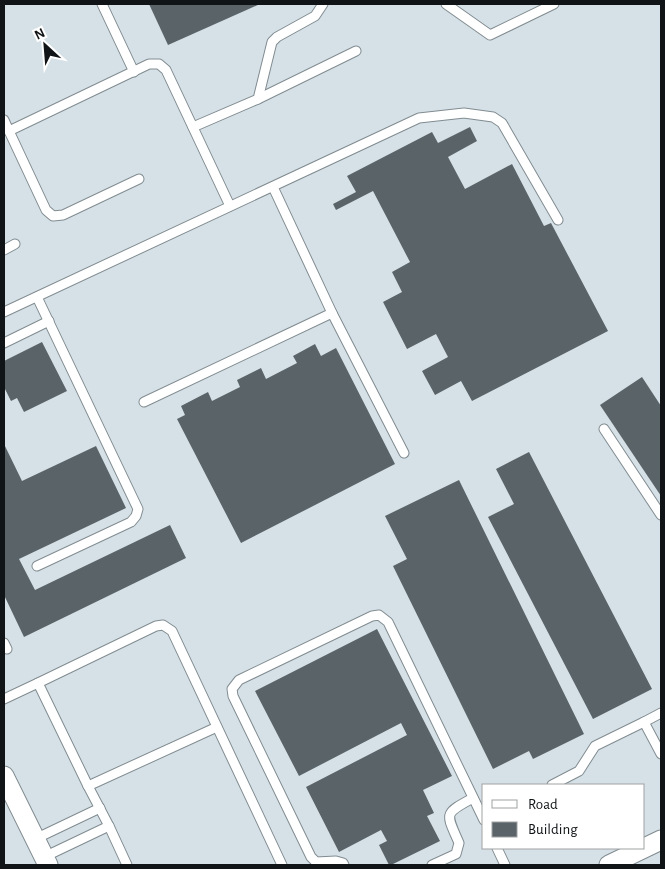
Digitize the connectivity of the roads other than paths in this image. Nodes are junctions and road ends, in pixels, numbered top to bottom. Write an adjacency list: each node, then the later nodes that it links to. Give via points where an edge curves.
1 (102, 4): 6 (lane)
2 (323, 4): 7 (lane, via 315,16 272,42)
3 (446, 4): 4 (lane, via 490,35)
4 (554, 4)
5 (356, 51): 7 (lane)
6 (134, 72): 9 (lane, via 149,64 159,64 166,70); 10 (lane)
7 (258, 99): 9 (lane)
8 (4, 120): 10 (lane)
9 (193, 127): 13 (lane)
10 (9, 131): 11 (lane, via 46,210 53,216 63,216)
11 (139, 179)
12 (272, 187): 13 (lane); 14 (lane, via 418,118 464,113 493,117 502,123); 19 (lane)
13 (230, 206): 17 (lane)
14 (558, 220)
15 (15, 244): 16 (lane)
16 (4, 250)
17 (37, 297): 18 (lane); 20 (lane)
18 (4, 312)
19 (332, 313): 22 (lane); 24 (lane)
20 (49, 321): 21 (lane); 26 (lane, via 138,513 131,522)
21 (4, 343)
22 (144, 402)
23 (604, 429): 25 (lane)
24 (404, 453)
25 (661, 515)
26 (37, 566)
27 (38, 683): 28 (lane); 31 (lane, via 163,625 172,632); 35 (lane)
28 (4, 699)
29 (661, 713): 30 (lane)
30 (644, 722): 32 (lane); 34 (lane, via 595,746 579,771)
31 (218, 727): 35 (lane); 47 (lane)
32 (661, 754)
33 (4, 776): 40 (street)
34 (554, 784)
35 (88, 786): 37 (lane)
36 (473, 798): 38 (lane); 48 (lane, via 388,622 379,615 239,680 232,689 233,696 311,857 316,862 336,861); 49 (lane, via 453,808 449,815 460,843 456,854)
37 (100, 808): 39 (lane); 40 (lane)
38 (482, 816)
39 (109, 826): 45 (lane); 46 (lane)
40 (35, 839): 45 (street)
41 (661, 840): 42 (street)
42 (645, 848)
43 (497, 849): 50 (lane)
44 (642, 849): 51 (street)
45 (46, 861)
46 (127, 865)
47 (282, 865)
48 (344, 865)
49 (432, 865)
50 (505, 865)
51 (609, 865)

